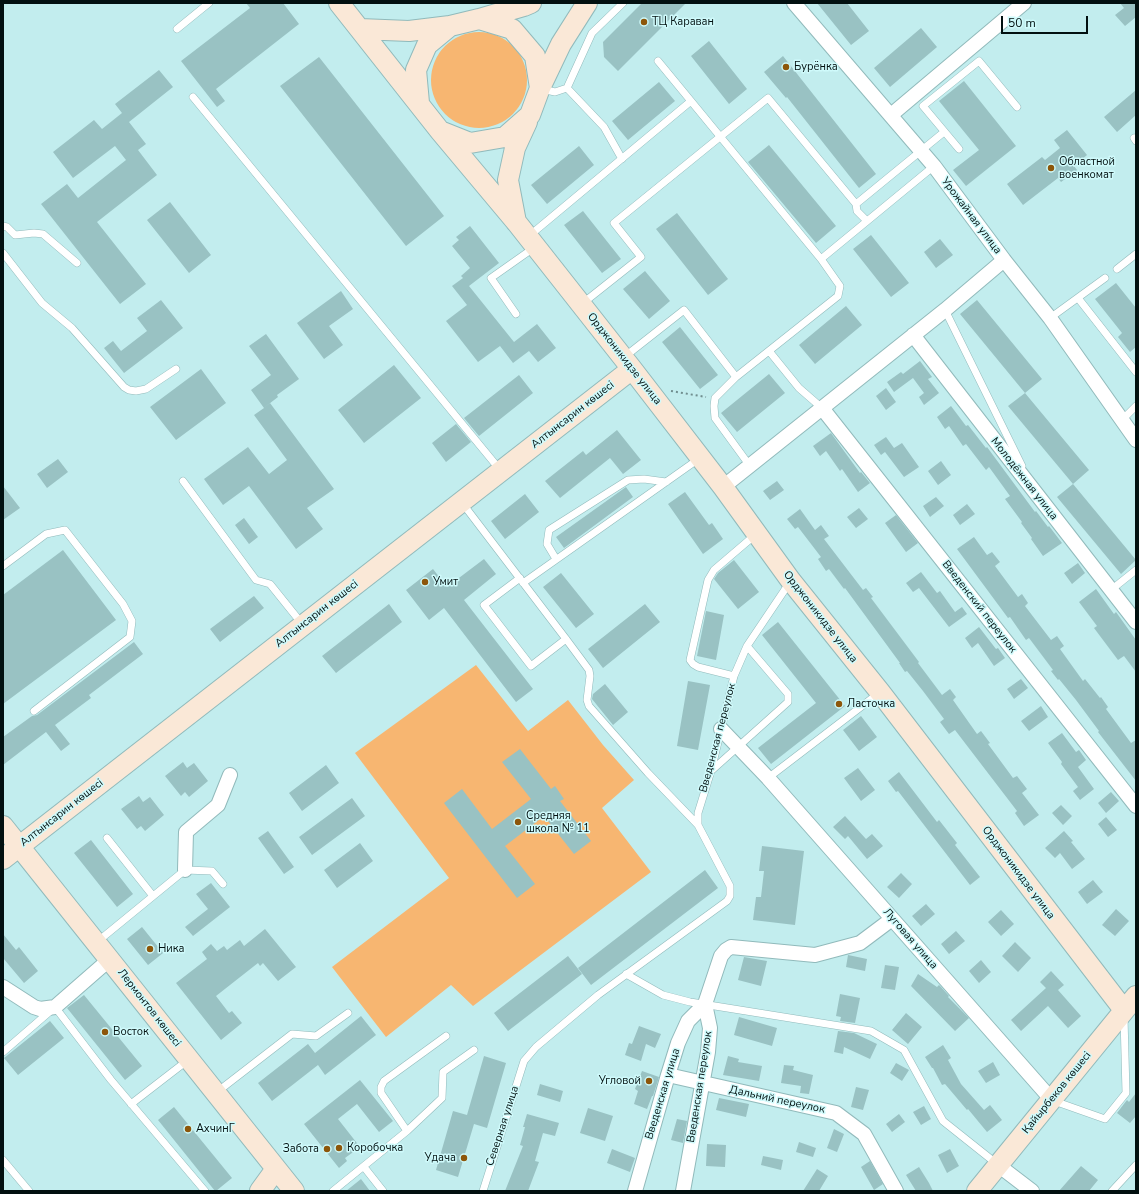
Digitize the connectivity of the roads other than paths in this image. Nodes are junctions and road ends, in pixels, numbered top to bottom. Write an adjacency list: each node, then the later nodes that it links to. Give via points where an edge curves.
1 (209, 3): 10 (lane)
2 (339, 3): 11 (street)
3 (531, 3): 8 (street)
4 (587, 3): 13 (street, via 561,44)
5 (622, 3): 14 (lane, via 592,33)
6 (794, 3): 20 (street, Урожайная улица)
7 (1024, 3): 20 (street)
8 (479, 19): 9 (street); 13 (street, via 512,29 535,56)
9 (450, 26): 11 (street, via 409,31); 17 (street, via 427,45 416,70)
10 (177, 29)
11 (360, 29): 17 (street)
12 (658, 61): 16 (lane)
13 (540, 88): 14 (lane, via 555,92); 19 (street)
14 (567, 88): 26 (lane, via 604,128)
15 (192, 97): 56 (lane)
16 (691, 101): 23 (lane); 26 (lane)
17 (419, 103): 21 (street)
18 (1017, 108): 22 (lane, via 978,61 923,106)
19 (530, 115): 21 (street, via 505,137 470,143); 31 (street, via 515,148 508,180)
20 (891, 115): 25 (street, Урожайная улица)
21 (440, 131): 31 (street, Орджоникидзе улица)
22 (944, 132): 24 (lane); 25 (lane)
23 (720, 136): 28 (lane, via 768,98); 34 (lane); 40 (lane, via 614,223 641,256)
24 (959, 149)
25 (921, 151): 27 (street, Урожайная улица); 28 (lane)
26 (622, 159): 31 (lane)
27 (934, 166): 29 (lane); 35 (street, Урожайная улица)
28 (856, 204): 29 (lane, via 858,211)
29 (867, 221): 34 (lane)
30 (3, 226): 36 (lane, via 15,235 43,234)
31 (527, 236): 40 (street, Орджоникидзе улица); 42 (lane, via 491,278)
32 (3, 252): 47 (lane, via 42,303 77,332 124,387 136,391 146,389)
33 (1136, 254): 37 (lane)
34 (821, 259): 45 (lane, via 840,286 838,296)
35 (1004, 260): 41 (street); 43 (street, Урожайная улица)
36 (77, 263)
37 (1117, 269)
38 (1105, 278): 39 (lane)
39 (1078, 298): 43 (lane); 48 (lane)
40 (581, 305): 46 (street, Орджоникидзе улица)
41 (945, 310): 44 (street); 60 (lane)
42 (516, 314)
43 (1050, 318): 52 (street, Урожайная улица)
44 (913, 335): 51 (street); 60 (street, Молодёжная улица)
45 (769, 351): 49 (lane); 51 (lane, via 799,388)
46 (628, 363): 49 (lane, via 684,310); 54 (street, Орджоникидзе улица); 56 (street, Алтынсарин көшесі)
47 (176, 369)
48 (1136, 372)
49 (736, 377): 55 (lane, via 715,398 715,418)
50 (1136, 406): 52 (lane)
51 (822, 408): 55 (street); 81 (street, Введенский переулок)
52 (1122, 420): 53 (street, Урожайная улица)
53 (1136, 440)
54 (701, 458): 58 (lane); 59 (street, Орджоникидзе улица)
55 (750, 466): 59 (street)
56 (501, 471): 61 (street, Алтынсарин көшесі)
57 (183, 481): 70 (lane, via 256,580 270,584)
58 (666, 482): 63 (lane); 63 (lane, via 628,480 549,530 547,544)
59 (723, 487): 62 (street, Орджоникидзе улица)
60 (1034, 491): 68 (street, Молодёжная улица)
61 (462, 502): 66 (lane); 70 (street, Алтынсарин көшесі)
62 (756, 534): 67 (street, Орджоникидзе улица); 73 (lane, via 714,570 708,580 690,660 698,667)
63 (556, 559): 66 (lane)
64 (3, 566): 75 (lane, via 46,534 64,530 123,604 132,621 130,637)
65 (1136, 570): 68 (lane)
66 (521, 580): 71 (lane); 71 (lane, via 484,605 531,666)
67 (791, 581): 72 (lane, Введенская переулок); 74 (street, Орджоникидзе улица)
68 (1111, 590): 69 (street, Молодёжная улица)
69 (1136, 622)
70 (303, 625): 85 (street, Алтынсарин көшесі)
71 (566, 639): 82 (lane, via 589,670 589,706)
72 (747, 646): 73 (lane, Введенская переулок); 77 (lane, via 788,694 788,702)
73 (734, 676): 76 (lane, Введенская переулок)
74 (880, 692): 80 (lane); 95 (street, Орджоникидзе улица)
75 (34, 711)
76 (721, 729): 77 (street, Луговая улица); 78 (lane, Введенская переулок)
77 (739, 747): 78 (lane); 80 (street, Луговая улица)
78 (711, 771): 82 (lane, Введенская переулок, via 698,813)
79 (230, 775): 87 (street, via 218,805 186,832)
80 (768, 778): 90 (street, Луговая улица)
81 (1136, 806)
82 (698, 825): 93 (lane, via 730,886 730,896 727,901)
83 (3, 826): 85 (street, Лермонтов көшесі)
84 (107, 838): 89 (lane)
85 (19, 846): 86 (street, Алтынсарин көшесі); 91 (street, Лермонтов көшесі)
86 (3, 859)
87 (185, 870): 88 (lane, via 212,871); 89 (lane)
88 (223, 884)
89 (153, 896): 91 (lane)
90 (892, 919): 96 (street, via 860,943 815,955 731,947 721,956); 106 (street, Луговая улица)
91 (96, 942): 92 (street, Лермонтов көшесі)
92 (110, 959): 97 (street); 102 (street, Лермонтов көшесі)
93 (626, 974): 96 (lane, via 663,995); 120 (lane, Северная улица, via 536,1047 524,1062)
94 (3, 987): 97 (street, via 34,1007)
95 (1130, 1003): 106 (street, Қайырбеков көшесі); 106 (lane, via 1126,1093 1105,1119)
96 (705, 1004): 103 (street, Введенская улица, via 688,1021); 104 (street, Введенская переулок, via 710,1028); 110 (lane, via 871,1031 904,1050 943,1121)
97 (55, 1007): 101 (lane); 107 (lane)
98 (348, 1013): 105 (lane, via 316,1036 292,1034)
99 (446, 1036): 108 (lane, via 384,1082 381,1087 381,1093)
100 (474, 1050): 108 (lane, via 443,1072 442,1098)
101 (3, 1052)
102 (189, 1060): 105 (street, Лермонтов көшесі); 107 (lane)
103 (668, 1075): 104 (street, Дальний переулок); 121 (street, Введенская улица)
104 (702, 1084): 122 (street, Введенская переулок); 123 (street, Дальний переулок, via 836,1113 864,1134)
105 (216, 1093): 113 (street, Лермонтов көшесі)
106 (1052, 1100): 110 (street, Қайырбеков көшесі)
107 (131, 1104): 115 (lane)
108 (407, 1131): 112 (lane)
109 (3, 1160): 114 (lane)
110 (998, 1165): 124 (street, Қайырбеков көшесі); 125 (street)
111 (1136, 1165): 126 (lane)
112 (364, 1167): 118 (lane); 119 (lane)
113 (276, 1170): 116 (street); 117 (street, Лермонтов көшесі)
114 (29, 1191)
115 (205, 1191)
116 (260, 1191)
117 (294, 1191)
118 (333, 1191)
119 (383, 1191)
120 (482, 1191)
121 (635, 1191)
122 (683, 1191)
123 (896, 1191)
124 (977, 1191)
125 (1032, 1191)
126 (1112, 1191)

